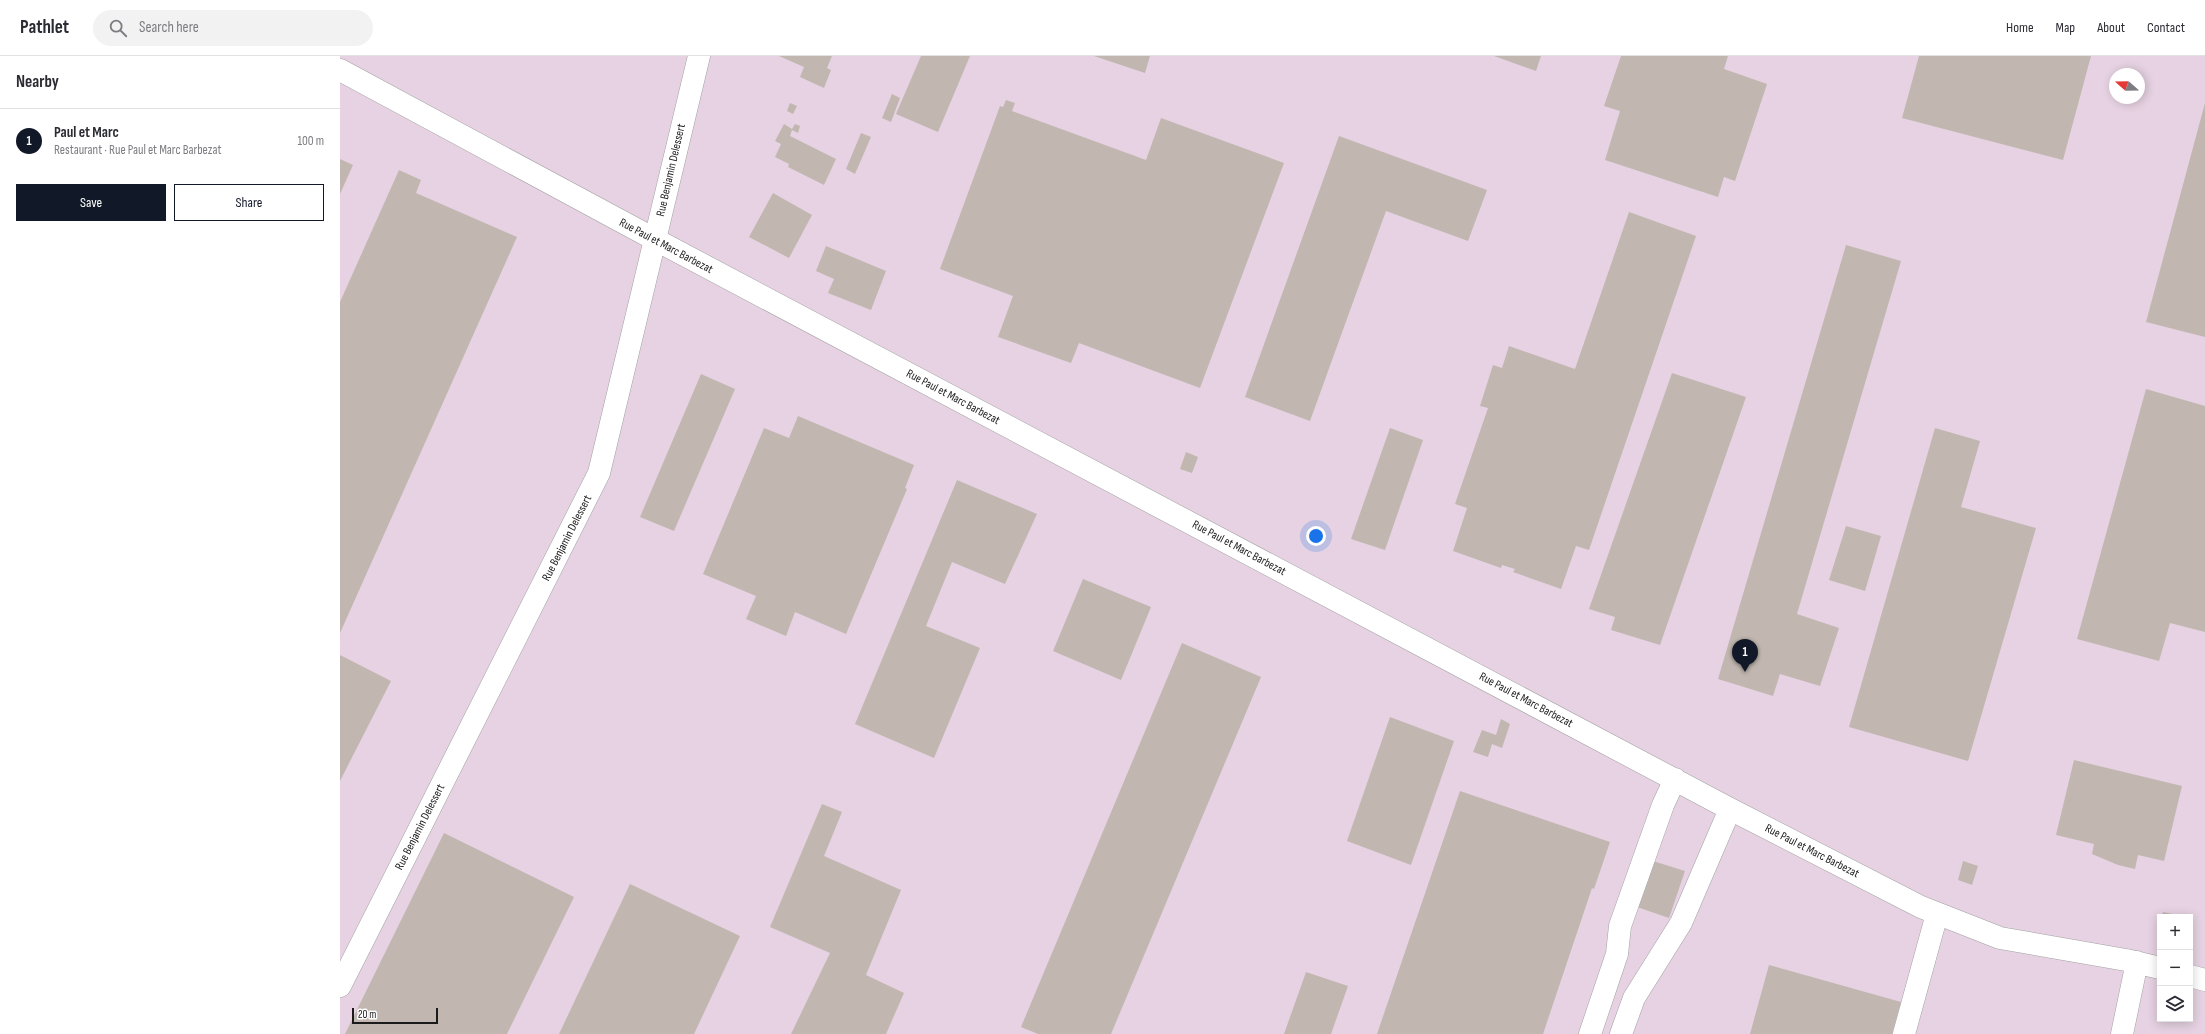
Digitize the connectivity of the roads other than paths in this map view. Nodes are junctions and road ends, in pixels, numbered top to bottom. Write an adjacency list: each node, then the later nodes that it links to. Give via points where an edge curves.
1 (699, 56): 3 (street, Rue Benjamin Delessert)
2 (340, 70): 3 (street, Rue Paul et Marc Barbezat)
3 (656, 240): 4 (street, Rue Paul et Marc Barbezat); 11 (street, Rue Benjamin Delessert, via 599,474)
4 (1675, 779): 5 (street, Rue Paul et Marc Barbezat); 12 (street, via 1663,805 1620,926 1617,954)
5 (1730, 809): 6 (street, Rue Paul et Marc Barbezat); 13 (street, via 1680,923 1634,998)
6 (1937, 914): 7 (street, Rue Paul et Marc Barbezat, via 2000,938); 14 (street)
7 (2137, 962): 8 (street, Rue Paul et Marc Barbezat); 15 (street)
8 (2157, 967)
9 (2193, 977): 10 (street)
10 (2205, 980)
11 (340, 986)
12 (1590, 1034)
13 (1621, 1034)
14 (1904, 1034)
15 (2122, 1034)

